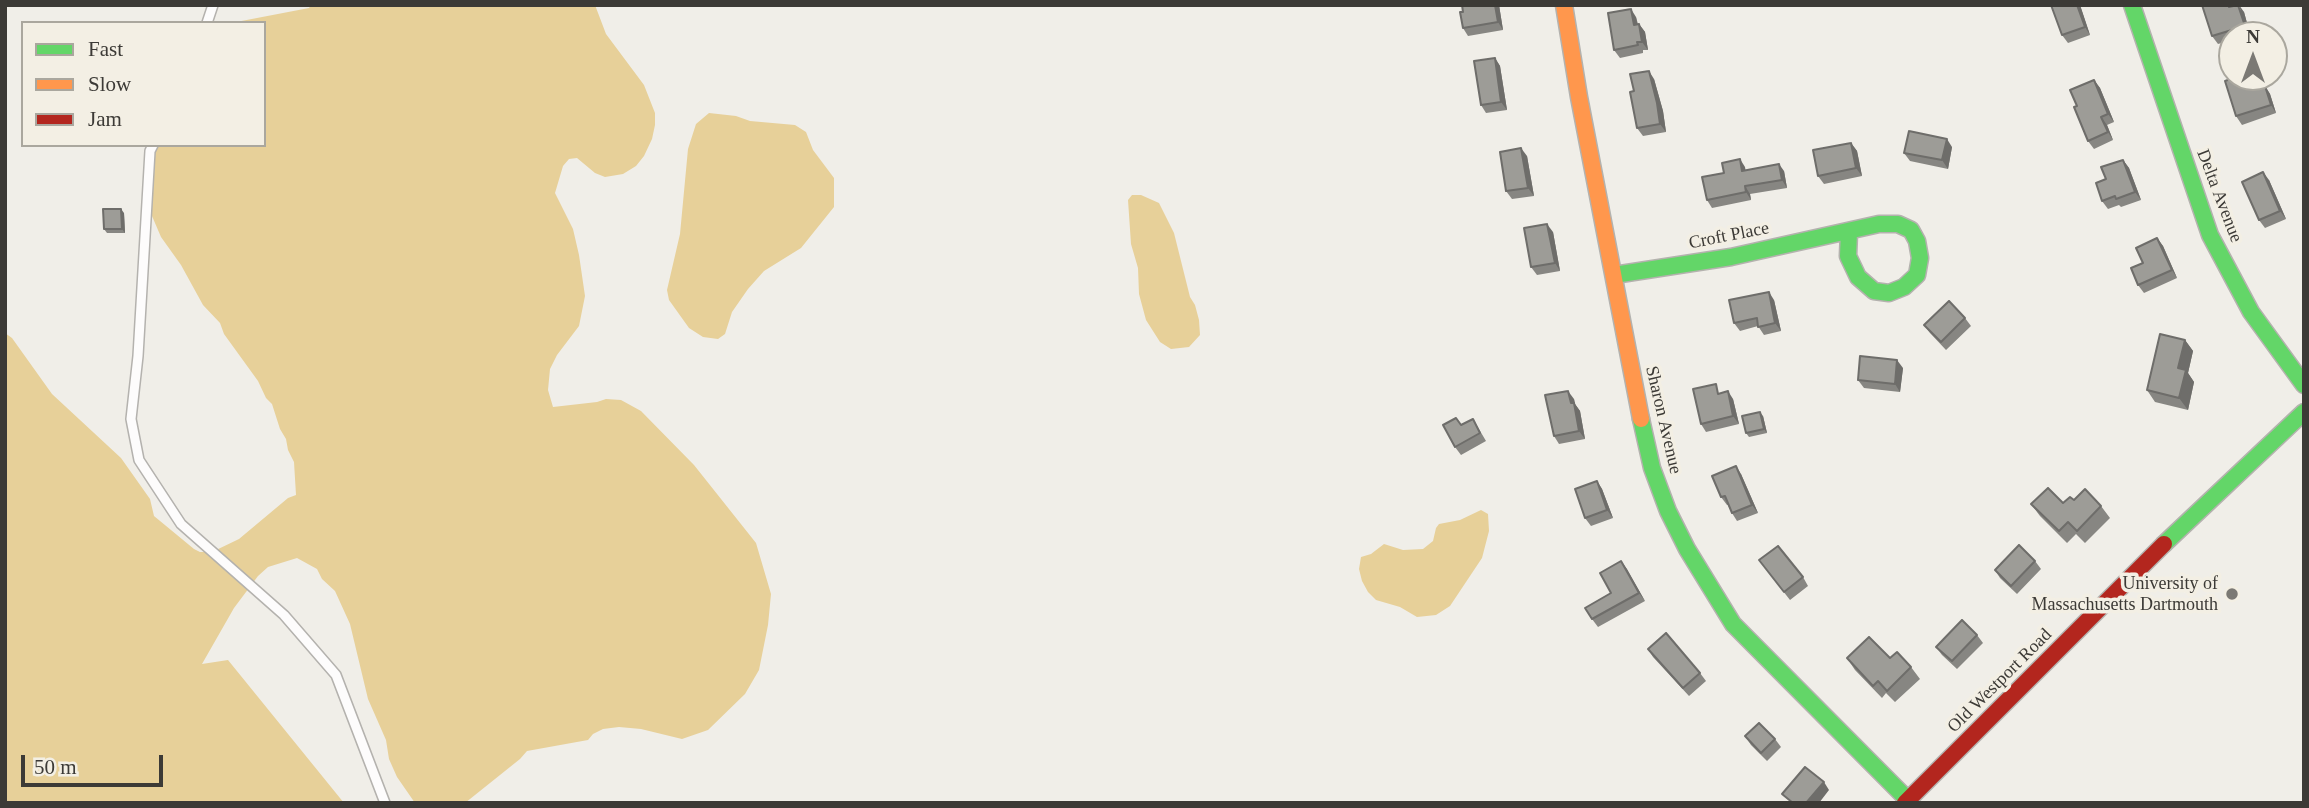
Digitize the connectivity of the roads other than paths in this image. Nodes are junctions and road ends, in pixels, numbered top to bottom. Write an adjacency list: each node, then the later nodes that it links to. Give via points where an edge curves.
1 (1564, 5): 5 (street, Sharon Avenue)
2 (2133, 5): 6 (street, Delta Avenue, via 2210,234 2251,312)
3 (152, 147): 9 (lane, via 131,419 139,460 181,524 284,615 336,675)
4 (1849, 232): 4 (street, Croft Place, via 1898,223 1911,230 1920,258 1917,275 1889,293 1874,291 1858,277 1848,256); 5 (street, Croft Place)
5 (1614, 275): 8 (street, Sharon Avenue, via 1652,468 1687,549 1733,624)
6 (2304, 385)
7 (2304, 412): 8 (street, Old Westport Road, via 2166,541)
8 (1907, 801)
9 (386, 803)

